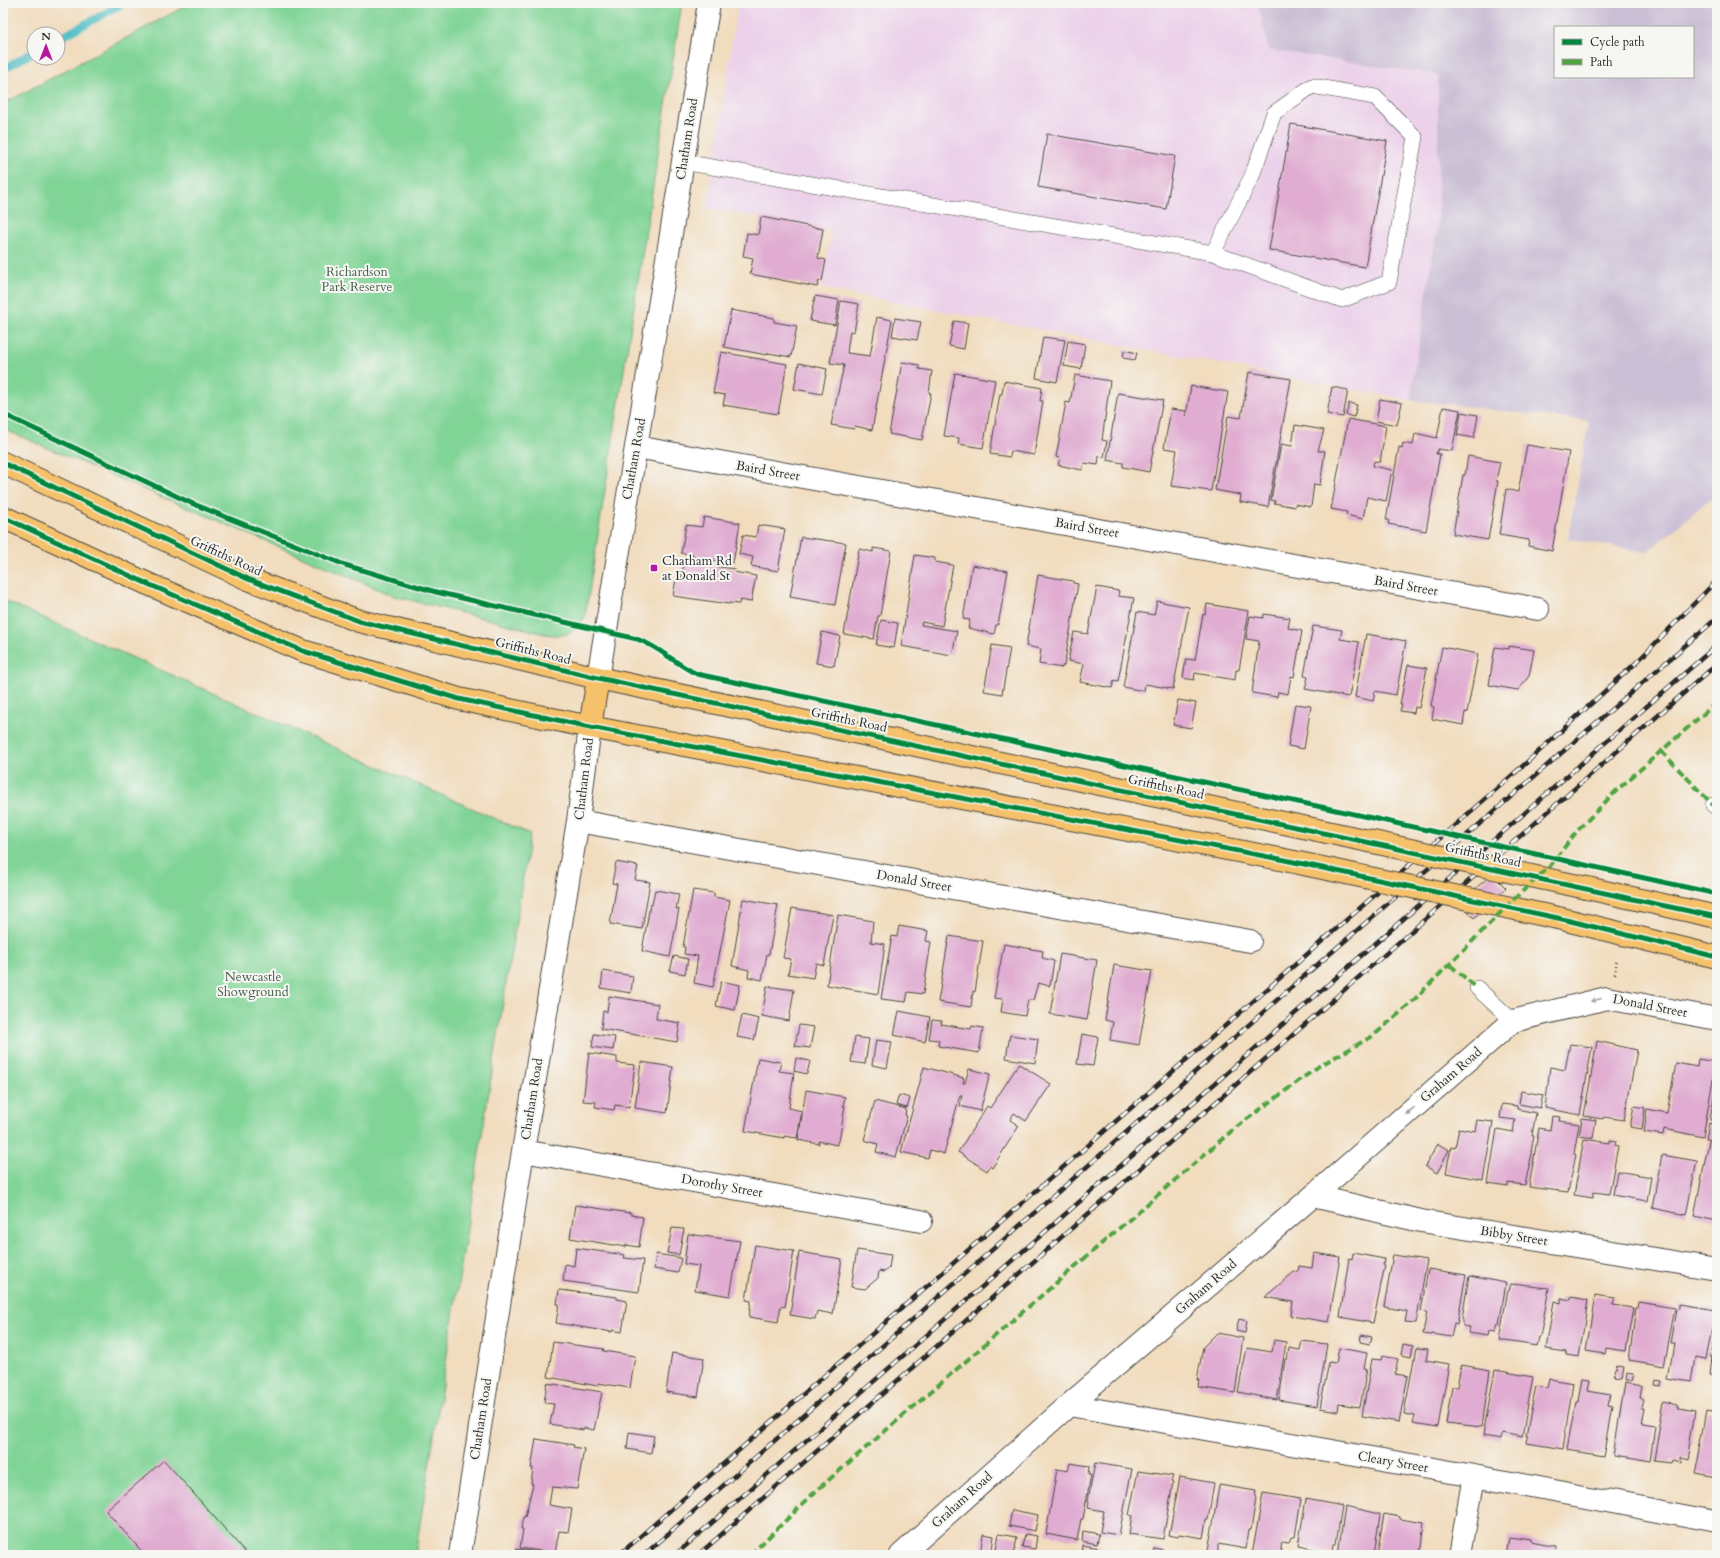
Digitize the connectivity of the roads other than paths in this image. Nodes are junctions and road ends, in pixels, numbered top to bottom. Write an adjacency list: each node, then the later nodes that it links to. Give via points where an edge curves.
1 (709, 3): 2 (street, Chatham Road)
2 (683, 162): 3 (lane); 4 (street, Chatham Road)
3 (1213, 253): 3 (lane, via 1342,300 1390,282 1414,137 1375,97 1312,86 1274,113 1252,176)
4 (636, 447): 7 (street, Baird Street); 8 (street, Chatham Road)
5 (3, 463): 8 (highway, Griffiths Road, via 248,579 359,621)
6 (3, 517): 9 (highway, via 148,584 303,651 459,699)
7 (1538, 609)
8 (598, 678): 9 (highway, Chatham Road); 11 (highway, Griffiths Road, bridge)
9 (590, 727): 10 (street, Chatham Road); 13 (highway, bridge, via 1280,859 1558,918)
10 (578, 821): 12 (street, Donald Street); 17 (street, Chatham Road)
11 (1717, 917)
12 (1250, 941)
13 (1717, 957)
14 (1477, 988): 16 (lane)
15 (1717, 1019): 16 (street, Donald Street, one-way to 16, via 1607,998)
16 (1513, 1021): 18 (street, Graham Road, one-way to 18)
17 (523, 1151): 19 (street, Dorothy Street); 24 (street, Chatham Road)
18 (1313, 1196): 20 (street, Bibby Street, via 1421,1221); 21 (street, Graham Road)
19 (921, 1221)
20 (1717, 1269)
21 (1069, 1404): 22 (street, Cleary Street); 25 (street, Graham Road)
22 (1474, 1476): 23 (street, Cleary Street); 26 (street)
23 (1717, 1522)
24 (460, 1555)
25 (901, 1555)
26 (1460, 1555)

